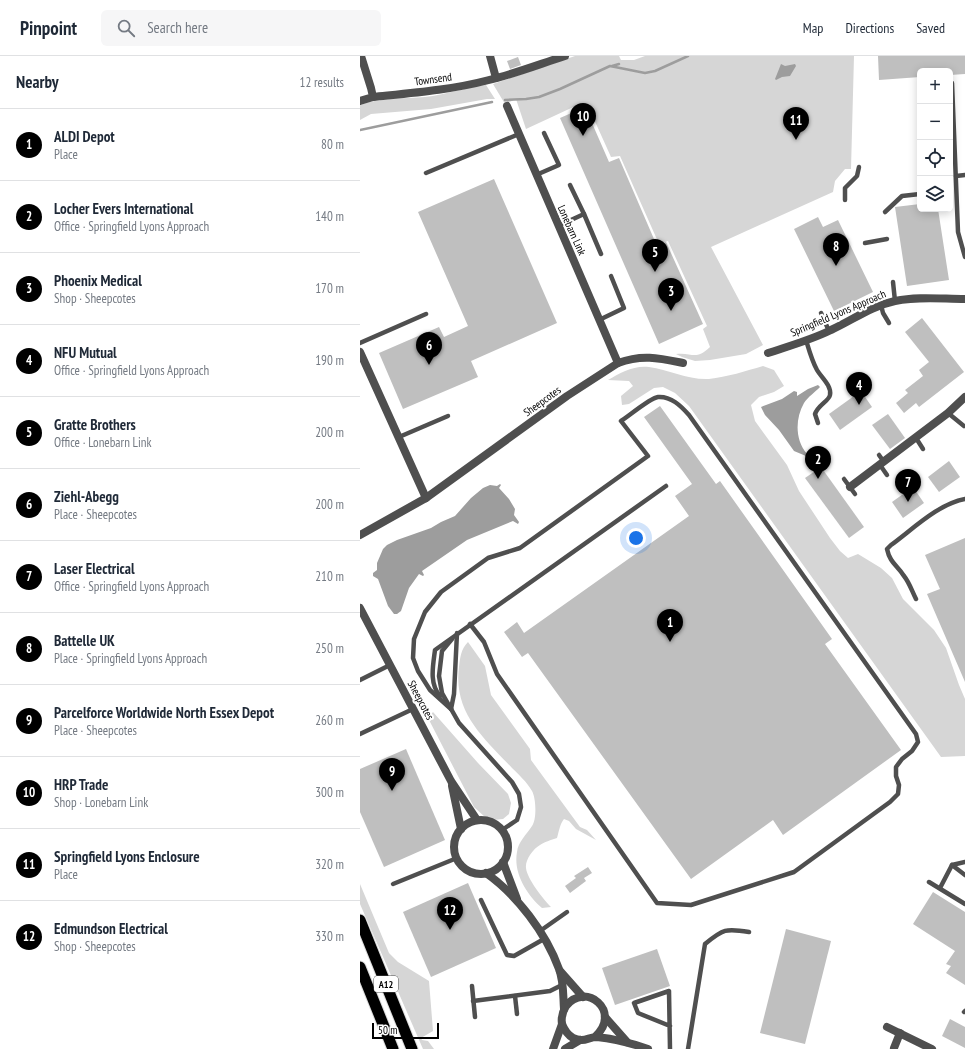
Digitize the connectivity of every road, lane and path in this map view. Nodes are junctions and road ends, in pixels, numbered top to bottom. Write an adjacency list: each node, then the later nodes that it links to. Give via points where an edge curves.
1 (361, 56): 5 (street)
2 (490, 56): 4 (street)
3 (565, 56): 4 (street, Townsend)
4 (496, 78): 5 (street, Townsend, via 438,90)
5 (373, 97): 6 (street, Townsend)
6 (360, 101)
7 (953, 104): 15 (lane)
8 (507, 106): 10 (street, Lonebarn Link)
9 (544, 133): 13 (lane, via 559,165)
10 (519, 134): 12 (lane); 13 (street, Lonebarn Link)
11 (859, 167): 18 (lane, via 857,176 845,188)
12 (426, 173)
13 (536, 175): 21 (street, Lonebarn Link)
14 (965, 175): 15 (lane)
15 (956, 176): 25 (lane, via 958,232)
16 (570, 185): 20 (lane)
17 (917, 194): 19 (lane, via 902,196)
18 (844, 200)
19 (885, 212)
20 (584, 214): 21 (lane); 24 (lane)
21 (558, 226): 33 (street, Lonebarn Link)
22 (887, 239): 23 (lane)
23 (865, 243)
24 (601, 254)
25 (965, 257)
26 (611, 276): 33 (lane, via 624,308)
27 (893, 282): 29 (lane)
28 (965, 299): 29 (street, Springfield Lyons Approach)
29 (895, 301): 30 (street, Springfield Lyons Approach)
30 (881, 305): 34 (lane); 35 (street, Springfield Lyons Approach)
31 (821, 313): 35 (lane)
32 (426, 314): 37 (lane)
33 (599, 320): 40 (street, Lonebarn Link)
34 (889, 323)
35 (829, 331): 36 (street, Springfield Lyons Approach)
36 (806, 340): 39 (street, Springfield Lyons Approach); 45 (lane, via 814,362 831,393 816,410)
37 (360, 344)
38 (360, 352): 47 (street)
39 (768, 353)
40 (618, 363): 41 (street, Sheepcotes, via 644,357); 56 (street, Sheepcotes, via 567,396)
41 (683, 363)
42 (965, 397): 43 (street)
43 (948, 414): 46 (lane); 48 (street)
44 (448, 416): 47 (lane)
45 (818, 423)
46 (964, 426)
47 (399, 437): 56 (street)
48 (916, 438): 49 (lane); 51 (street)
49 (923, 449)
50 (879, 455): 51 (lane)
51 (882, 464): 52 (lane); 55 (street)
52 (887, 475)
53 (844, 479): 55 (lane)
54 (666, 486): 61 (lane)
55 (853, 490)
56 (426, 498): 58 (street, Sheepcotes)
57 (965, 499): 59 (lane, via 942,507 887,549 888,557 904,575)
58 (360, 535)
59 (916, 599)
60 (360, 608): 63 (street, Sheepcotes)
61 (470, 624): 62 (lane); 66 (lane, via 484,642 497,674 657,903 690,905 794,872 898,794 896,767 918,742 916,734 689,415 680,404 657,397 621,421 648,456 520,548 488,558 441,592 425,612 414,640 414,658 418,671 430,690)
62 (457, 633): 66 (lane); 66 (lane, via 442,651 439,676 442,693)
63 (390, 665): 64 (lane); 65 (street, Sheepcotes)
64 (360, 680)
65 (413, 709): 67 (lane); 68 (street, Sheepcotes)
66 (451, 709): 71 (lane, via 459,722 512,782 519,794 521,807 517,820)
67 (360, 734)
68 (451, 781): 69 (street, Sheepcotes); 70 (street, Sheepcotes)
69 (477, 820): 70 (street); 71 (street, via 491,821)
70 (461, 829): 72 (street, via 454,849)
71 (502, 830): 73 (street, via 507,837 508,846)
72 (457, 858): 76 (street, via 468,870); 79 (lane)
73 (504, 862): 76 (street, via 495,870); 82 (street)
74 (965, 862): 75 (lane)
75 (952, 865): 77 (lane); 80 (lane)
76 (486, 873): 82 (street)
77 (965, 875)
78 (929, 882): 80 (lane)
79 (393, 884)
80 (940, 888): 83 (lane)
81 (481, 900): 87 (lane, via 507,955 514,956 534,945)
82 (518, 902): 87 (street)
83 (965, 904)
84 (567, 912): 87 (lane)
85 (360, 920): 108 (highway, A12)
86 (749, 932): 113 (lane, via 730,929 717,933 705,944)
87 (542, 935): 89 (street)
88 (360, 967): 107 (highway, A12)
89 (560, 970): 90 (street); 93 (street)
90 (562, 985): 92 (lane, via 550,991); 95 (street)
91 (472, 986): 94 (lane)
92 (515, 996): 94 (lane); 96 (lane)
93 (583, 997): 95 (street, via 576,998); 98 (street, via 597,1002)
94 (474, 1001): 97 (lane)
95 (564, 1009): 99 (street)
96 (518, 1014)
97 (476, 1017)
98 (605, 1017): 103 (street, via 601,1031); 105 (street)
99 (562, 1024): 104 (street, via 567,1033); 109 (street)
100 (670, 1026): 100 (lane, via 669,991 634,1003 638,1013); 112 (lane)
101 (887, 1027): 102 (street)
102 (900, 1033): 106 (street); 114 (street)
103 (595, 1037): 104 (street); 105 (street)
104 (580, 1040): 110 (street)
105 (627, 1042): 111 (street)
106 (894, 1048)
107 (393, 1049)
108 (412, 1049)
109 (553, 1049)
110 (565, 1049)
111 (648, 1049)
112 (670, 1049)
113 (688, 1049)
114 (932, 1049)

